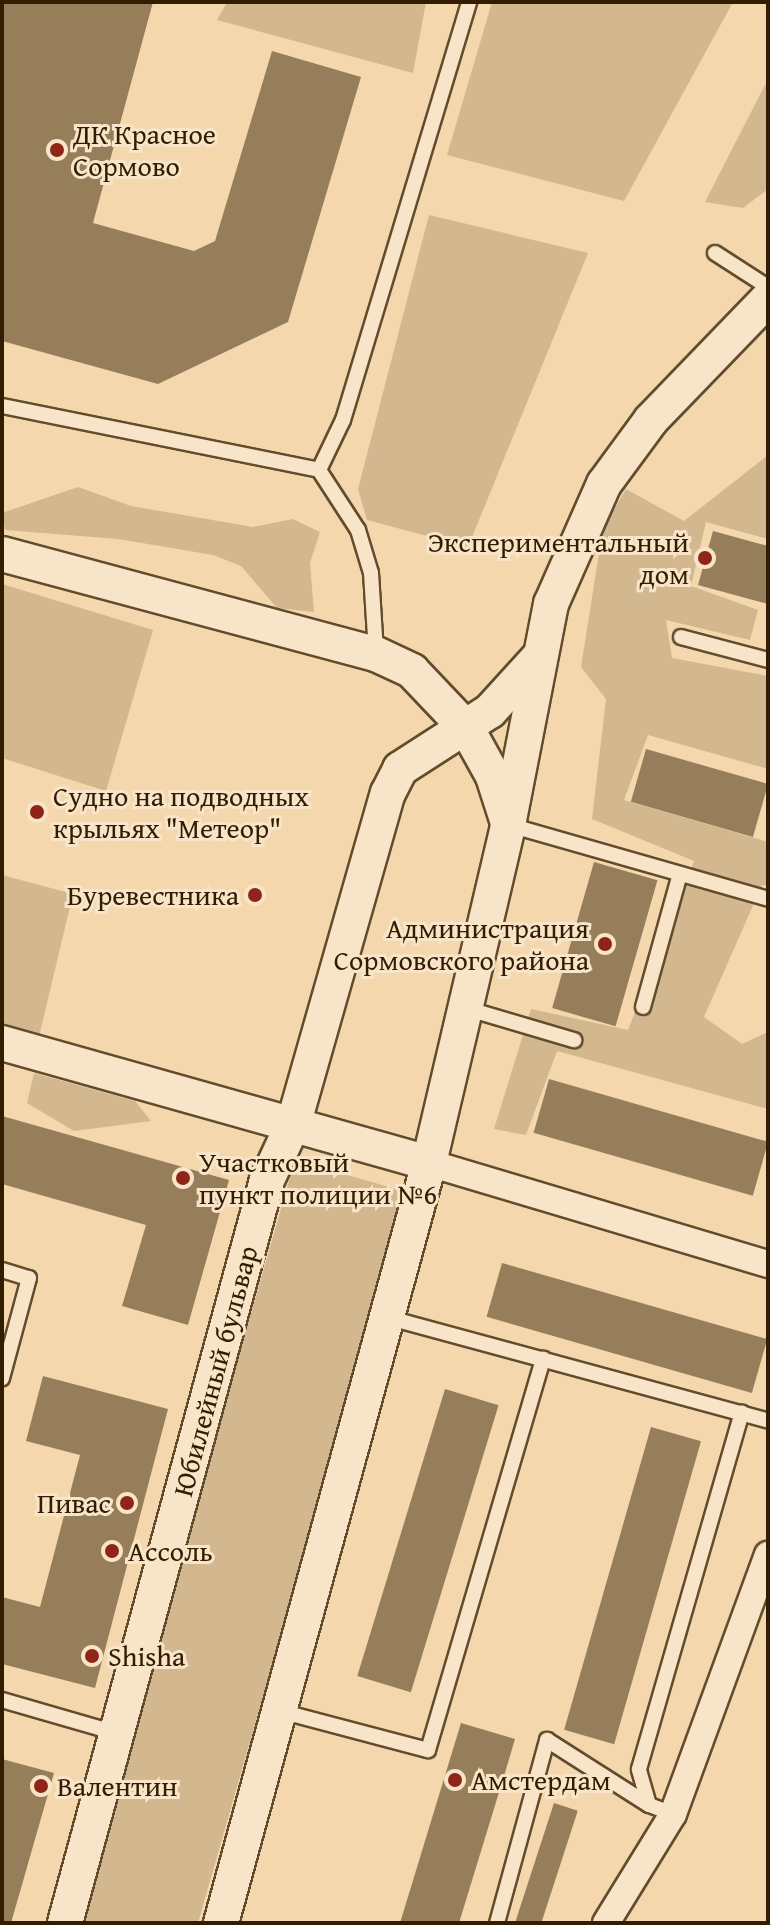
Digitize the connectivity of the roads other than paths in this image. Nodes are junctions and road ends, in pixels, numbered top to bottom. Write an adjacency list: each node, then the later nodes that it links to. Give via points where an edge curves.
1 (469, 2): 6 (lane, via 343,420)
2 (715, 253): 3 (lane)
3 (768, 287)
4 (768, 299): 10 (street, via 651,420 604,484 567,555)
5 (2, 406): 6 (lane)
6 (319, 470): 9 (lane, via 358,530 371,573)
7 (2, 554): 9 (street)
8 (681, 637): 11 (lane)
9 (376, 654): 12 (street, via 412,671)
10 (540, 656): 12 (street, Юбилейный бульвар); 13 (street)
11 (768, 660)
12 (467, 729): 13 (street, via 493,776); 20 (street, Юбилейный бульвар, via 418,754 388,793)
13 (508, 825): 14 (lane); 17 (street)
14 (680, 874): 15 (lane); 16 (lane)
15 (768, 899)
16 (643, 1007)
17 (464, 1008): 18 (lane); 21 (street)
18 (574, 1040)
19 (2, 1043): 20 (street)
20 (294, 1122): 22 (street); 34 (street, Юбилейный бульвар, via 267,1180)
21 (437, 1127): 22 (street); 23 (street)
22 (429, 1163): 23 (street); 26 (street)
23 (468, 1175): 24 (street)
24 (768, 1264)
25 (2, 1270): 28 (lane, via 29,1278)
26 (390, 1318): 27 (lane); 33 (street)
27 (543, 1359): 29 (lane); 33 (lane, via 428,1750)
28 (2, 1378)
29 (742, 1413): 30 (lane); 35 (lane, via 639,1769)
30 (768, 1421)
31 (768, 1555): 35 (street)
32 (2, 1700): 34 (lane)
33 (280, 1711): 37 (street)
34 (117, 1733): 36 (street, Юбилейный бульвар)
35 (661, 1809): 38 (lane, via 547,1740); 39 (street)
36 (65, 1923)
37 (221, 1923)
38 (497, 1923)
39 (606, 1923)

